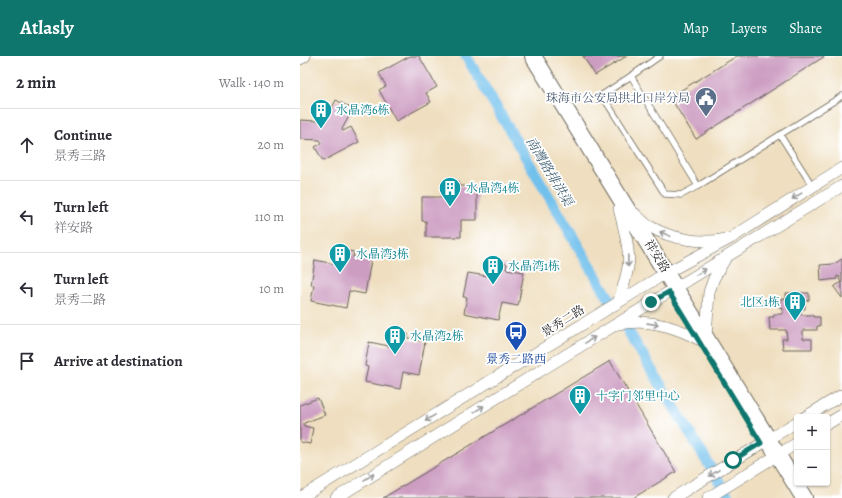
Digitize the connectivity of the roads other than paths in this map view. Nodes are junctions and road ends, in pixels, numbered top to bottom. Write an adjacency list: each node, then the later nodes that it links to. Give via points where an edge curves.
1 (304, 56): 5 (street)
2 (526, 56): 13 (main road, 祥安路)
3 (533, 56): 13 (main road, 祥安路)
4 (660, 56): 6 (lane)
5 (300, 59)
6 (631, 76): 10 (lane); 10 (lane, via 602,95 665,194 681,195)
7 (842, 96): 8 (lane)
8 (780, 135): 10 (lane); 12 (lane)
9 (842, 168): 12 (street, 景秀二路)
10 (698, 186)
11 (842, 186): 15 (street)
12 (813, 187): 14 (street, 景秀二路, one-way to 14)
13 (622, 207): 14 (street, one-way to 13, via 675,238 650,227); 16 (main road, 祥安路); 18 (street, one-way to 18, via 629,266)
14 (731, 238): 16 (street, 景秀二路)
15 (726, 257): 17 (street, one-way to 15); 20 (street, via 709,292)
16 (663, 274): 17 (main road, 祥安路); 18 (street, 景秀二路)
17 (672, 290): 19 (street); 20 (main road, 祥安路)
18 (618, 303): 29 (street, 景秀二路, one-way to 29)
19 (614, 325): 20 (street, one-way to 20, via 629,322 647,323 671,327); 30 (street, one-way to 19)
20 (702, 338): 26 (main road, 祥安路)
21 (842, 395): 22 (street)
22 (810, 414)
23 (842, 415): 24 (street)
24 (830, 422)
25 (794, 424): 26 (street)
26 (765, 441): 28 (main road, 祥安路); 31 (street, one-way to 31)
27 (794, 445): 28 (street)
28 (775, 457): 32 (street); 33 (main road, 祥安路); 34 (main road, 祥安路)
29 (300, 498)
30 (336, 498)
31 (673, 498)
32 (708, 498)
33 (795, 498)
34 (804, 498)

